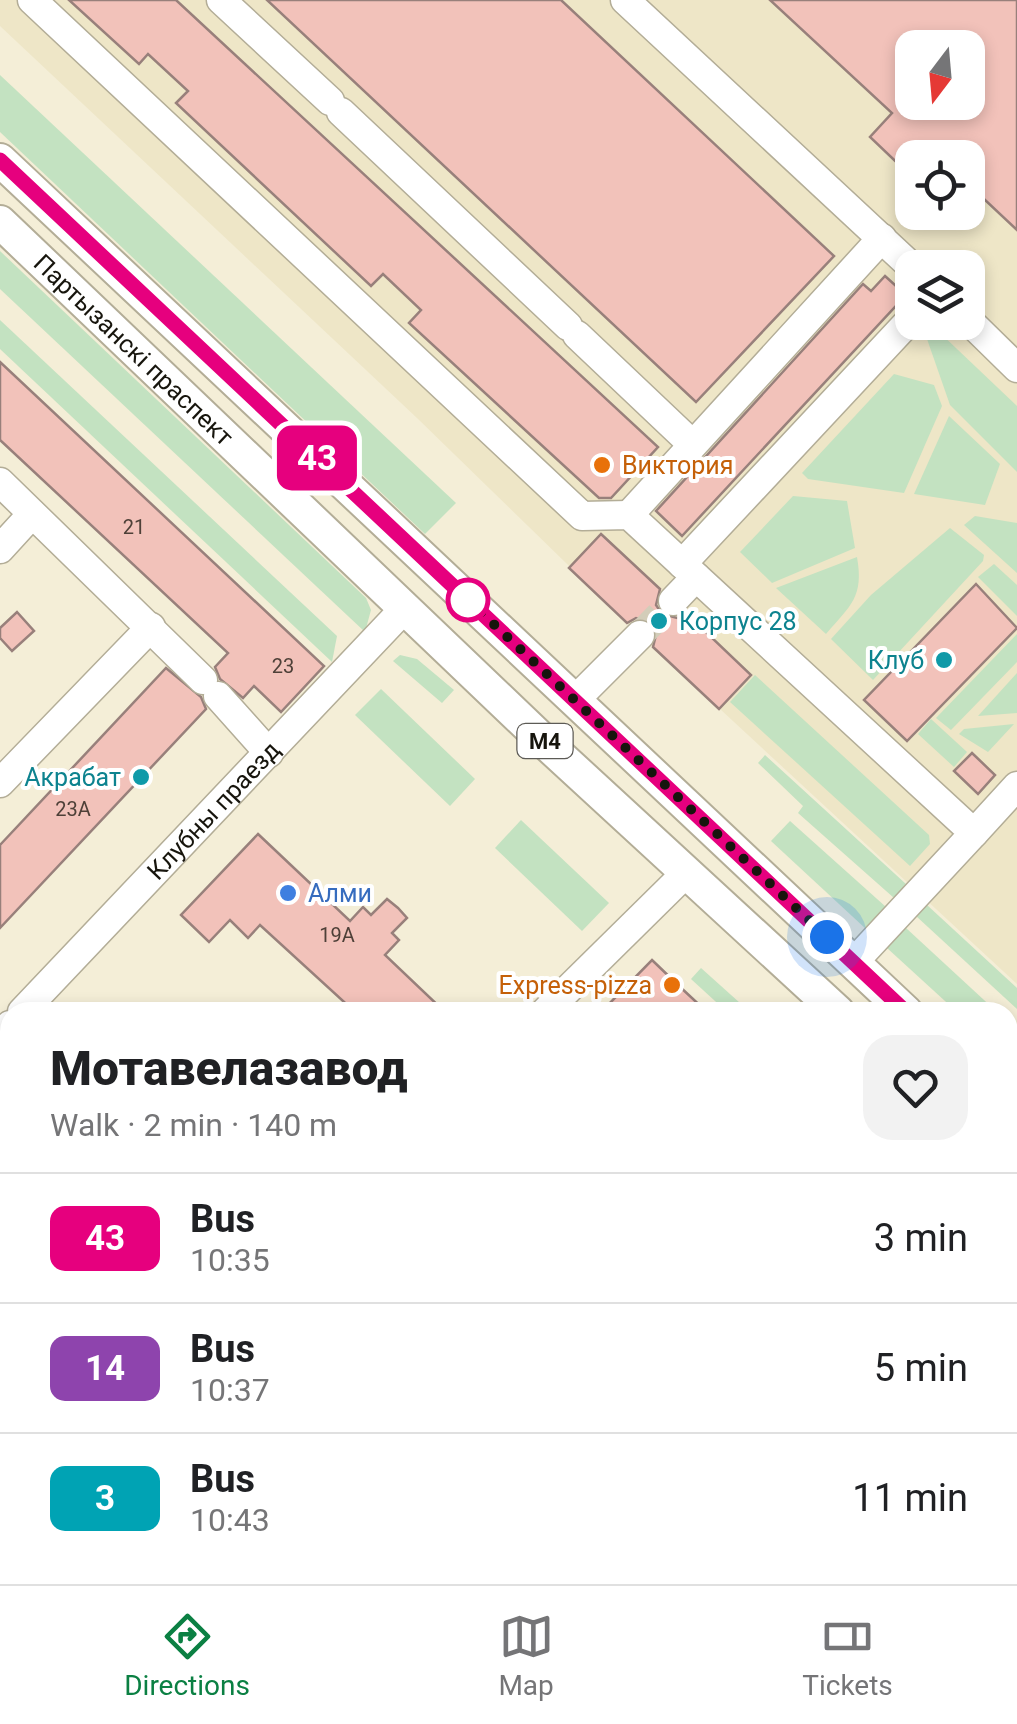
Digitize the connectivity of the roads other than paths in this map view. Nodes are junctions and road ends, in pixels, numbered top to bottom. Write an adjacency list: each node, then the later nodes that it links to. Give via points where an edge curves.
1 (32, 0): 16 (street, via 582,516)
2 (221, 0): 13 (street)
3 (626, 0): 6 (street)
4 (0, 160): 10 (main road, Партызанскі праспект / М4)
5 (0, 222): 12 (main road, Партызанскі праспект / М4)
6 (882, 238): 7 (street); 13 (street)
7 (895, 251)
8 (895, 337): 18 (street)
9 (985, 337): 11 (street)
10 (208, 357): 12 (main road, via 202,389); 19 (main road, Партызанскі праспект / М4)
11 (1017, 368)
12 (172, 386): 21 (main road, Партызанскі праспект / М4)
13 (692, 444): 16 (street)
14 (0, 482): 15 (street)
15 (32, 514): 17 (street); 22 (street)
16 (629, 514): 18 (street)
17 (0, 549)
18 (689, 570): 20 (street); 28 (street)
19 (439, 572): 21 (main road); 24 (main road, Партызанскі праспект / М4)
20 (673, 602)
21 (404, 609): 25 (street, Клубны праезд); 29 (main road, Партызанскі праспект / М4)
22 (151, 627): 25 (street); 26 (street)
23 (640, 635): 24 (street)
24 (575, 700): 30 (main road, Партызанскі праспект / М4)
25 (270, 753): 31 (street, Клубны праезд)
26 (0, 783)
27 (1017, 786): 28 (street)
28 (974, 833): 30 (street)
29 (686, 873): 32 (street); 33 (main road, Партызанскі праспект / М4)
30 (854, 962): 34 (main road, Партызанскі праспект / М4)
31 (32, 1002)
32 (555, 1002)
33 (827, 1002)
34 (896, 1002)

